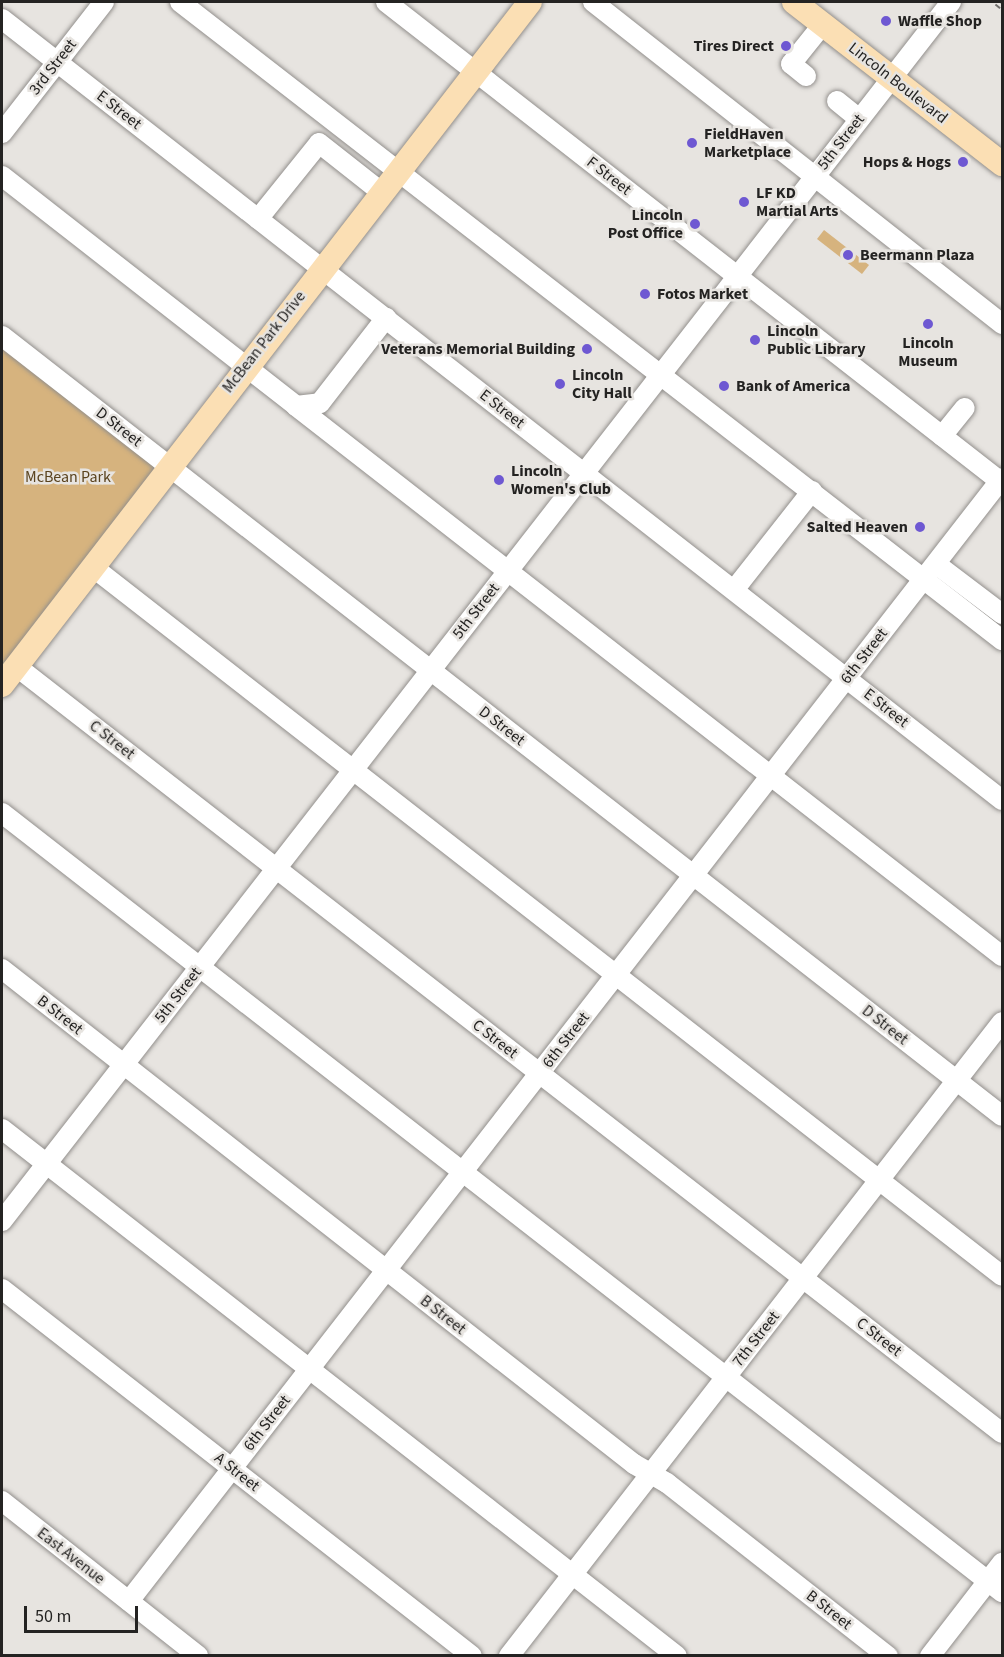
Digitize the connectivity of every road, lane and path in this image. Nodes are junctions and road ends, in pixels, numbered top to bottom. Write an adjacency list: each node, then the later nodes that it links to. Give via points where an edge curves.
1 (104, 2): 10 (street, 3rd Street)
2 (180, 2): 16 (street)
3 (386, 2): 11 (street, F Street)
4 (530, 2): 11 (main road, McBean Park Drive)
5 (593, 2): 22 (street)
6 (794, 2): 9 (main road, Lincoln Boulevard)
7 (951, 2): 13 (street, 5th Street)
8 (2, 19): 10 (street, E Street)
9 (823, 24): 12 (street, via 791,64); 13 (main road, Lincoln Boulevard)
10 (57, 62): 17 (street, 3rd Street); 24 (street, E Street)
11 (476, 71): 20 (main road, McBean Park Drive); 26 (street, F Street)
12 (806, 76)
13 (891, 77): 15 (street, 5th Street); 19 (main road, Lincoln Boulevard)
14 (837, 101): 15 (street)
15 (859, 119): 22 (street, 5th Street)
16 (335, 122): 18 (street); 20 (street)
17 (2, 133)
18 (319, 143): 23 (street); 24 (street)
19 (1002, 164)
20 (398, 170): 23 (main road, McBean Park Drive); 31 (street)
21 (2, 176): 30 (street)
22 (815, 176): 26 (street, 5th Street); 28 (street)
23 (381, 192): 25 (main road, McBean Park Drive)
24 (258, 219): 25 (street, E Street)
25 (322, 268): 27 (street, E Street); 30 (main road, McBean Park Drive)
26 (737, 276): 31 (street, 5th Street); 34 (street, F Street)
27 (386, 318): 32 (street, via 320,403); 36 (street, E Street)
28 (1002, 324)
29 (2, 336): 35 (street, D Street)
30 (245, 366): 32 (street); 35 (main road, McBean Park Drive)
31 (661, 374): 36 (street, 5th Street); 38 (street)
32 (296, 406): 40 (street)
33 (965, 408): 34 (street)
34 (942, 436): 37 (street, F Street)
35 (170, 468): 39 (main road, McBean Park Drive); 46 (street, D Street)
36 (584, 472): 40 (street, 5th Street); 42 (street, E Street)
37 (1002, 481): 41 (street, 6th Street)
38 (812, 492): 41 (street); 42 (street)
39 (94, 568): 45 (main road, McBean Park Drive); 49 (street)
40 (508, 570): 46 (street, 5th Street); 50 (street)
41 (930, 571): 43 (street); 44 (street); 47 (street, 6th Street)
42 (734, 590): 47 (street, E Street)
43 (1002, 613): 44 (street)
44 (996, 635)
45 (16, 666): 48 (main road, McBean Park Drive); 53 (street, C Street)
46 (430, 670): 49 (street, 5th Street); 54 (street, D Street)
47 (847, 678): 50 (street, 6th Street); 51 (street, E Street)
48 (2, 685)
49 (353, 769): 53 (street, 5th Street); 58 (street)
50 (771, 776): 54 (street, 6th Street); 55 (street)
51 (1002, 800)
52 (2, 813): 56 (street)
53 (276, 868): 56 (street, 5th Street); 61 (street, C Street)
54 (693, 875): 58 (street, 6th Street); 62 (street, D Street)
55 (1002, 956)
56 (199, 967): 60 (street, 5th Street); 66 (street)
57 (2, 969): 60 (street, B Street)
58 (617, 974): 61 (street, 6th Street); 67 (street)
59 (1002, 1022): 62 (street, 7th Street)
60 (123, 1064): 65 (street, 5th Street); 69 (street, B Street)
61 (540, 1073): 66 (street, 6th Street); 71 (street, C Street)
62 (957, 1081): 63 (street, D Street); 67 (street, 7th Street)
63 (1002, 1116)
64 (2, 1129): 65 (street)
65 (46, 1164): 68 (street, 5th Street); 73 (street)
66 (462, 1173): 69 (street, 6th Street); 74 (street)
67 (879, 1180): 70 (street); 71 (street, 7th Street)
68 (2, 1221)
69 (386, 1270): 73 (street, 6th Street); 77 (street, B Street)
70 (1002, 1276)
71 (803, 1278): 74 (street, 7th Street); 75 (street, C Street)
72 (2, 1289): 76 (street, A Street)
73 (310, 1369): 76 (street, 6th Street); 80 (street)
74 (726, 1377): 77 (street, 7th Street); 81 (street)
75 (1002, 1434)
76 (232, 1468): 82 (street, 6th Street); 84 (street, A Street)
77 (651, 1474): 80 (street, 7th Street); 87 (street, B Street)
78 (2, 1501): 82 (street, East Avenue)
79 (1002, 1563): 81 (street)
80 (572, 1575): 85 (street, 7th Street); 86 (street)
81 (995, 1586): 88 (street)
82 (129, 1601): 83 (street, East Avenue)
83 (198, 1656)
84 (472, 1656)
85 (509, 1656)
86 (677, 1656)
87 (888, 1656)
88 (930, 1656)

